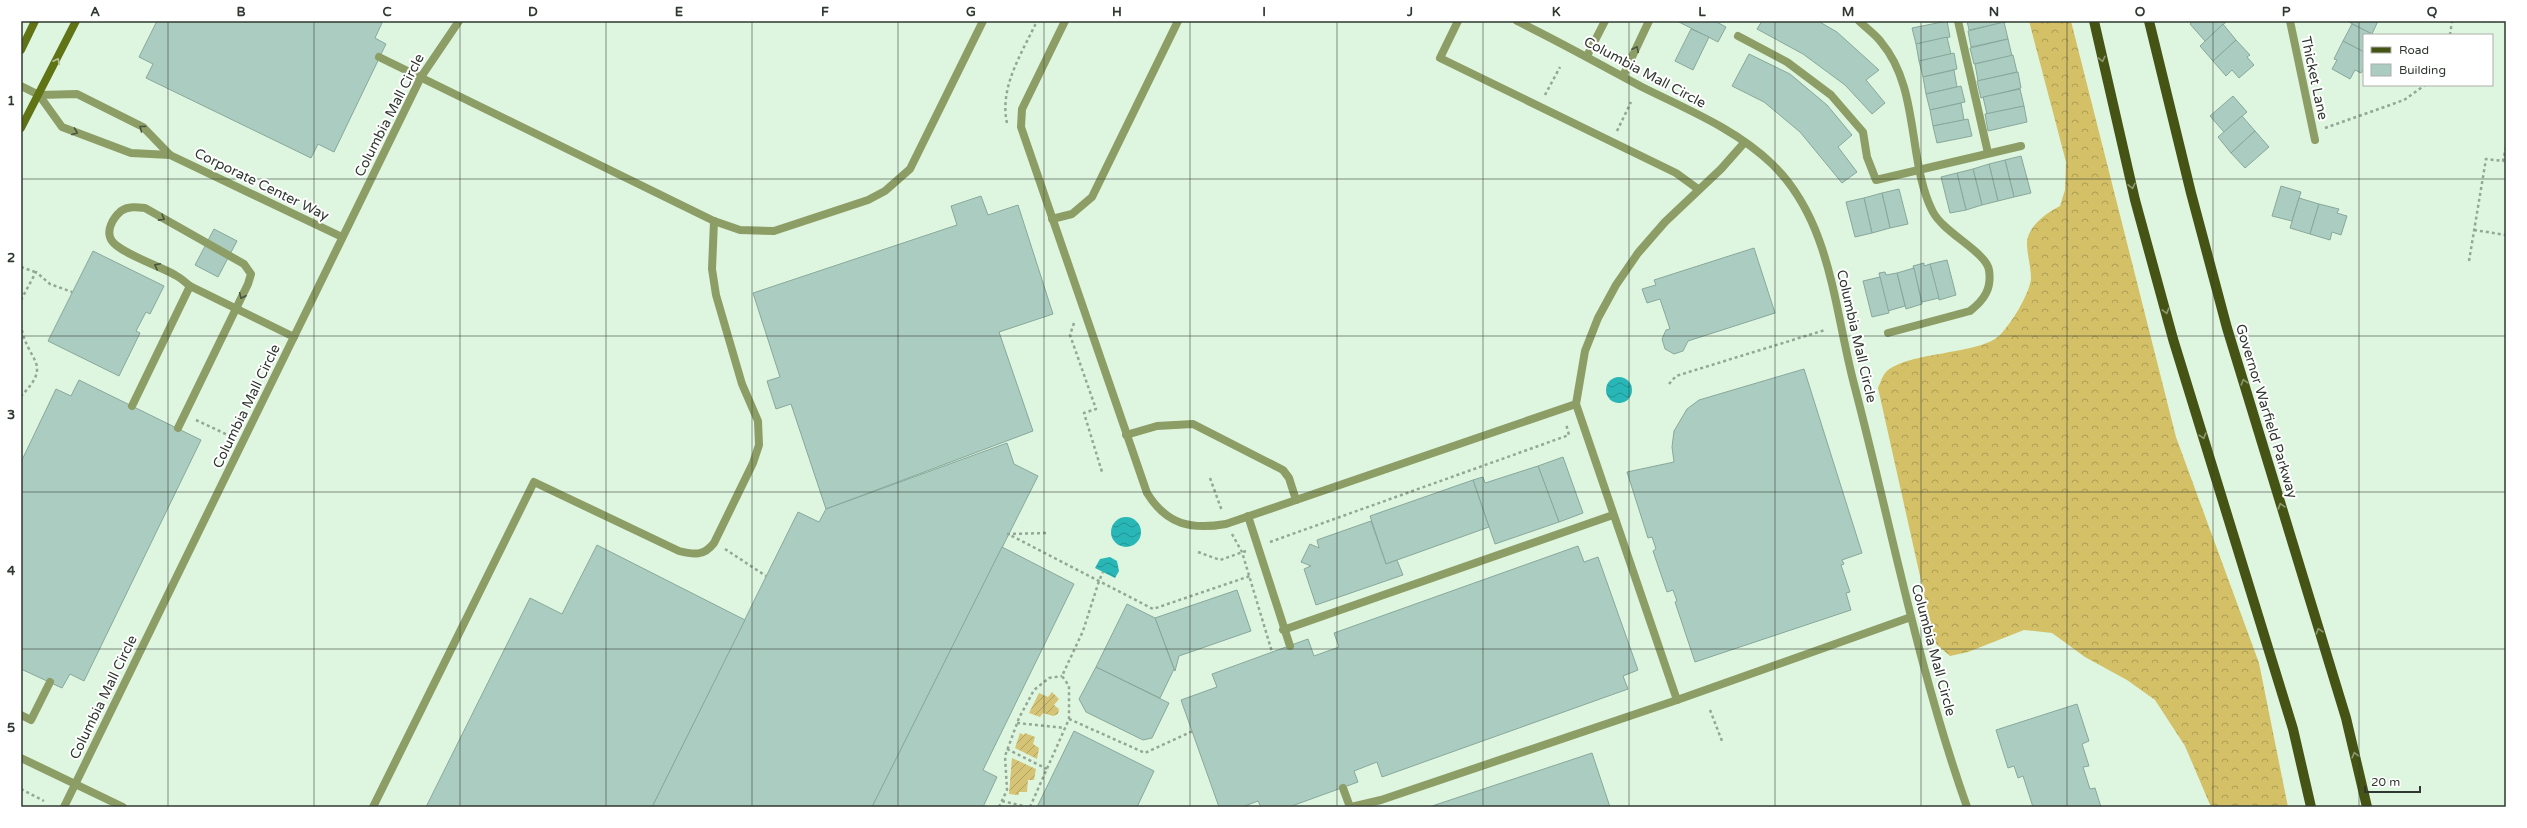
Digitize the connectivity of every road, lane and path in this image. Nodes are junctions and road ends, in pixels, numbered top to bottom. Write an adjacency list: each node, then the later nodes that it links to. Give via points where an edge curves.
1 (35, 21): 21 (main road)
2 (76, 21): 29 (main road, one-way to 2)
3 (459, 21): 26 (street, Columbia Mall Circle)
4 (983, 21): 43 (street, via 910,169 885,191 868,200 774,231 740,230)
5 (1065, 21): 42 (street, via 1020,118)
6 (1178, 21): 42 (street, via 1092,197 1072,214)
7 (1458, 21): 41 (street, via 1440,58 1676,173)
8 (1518, 21): 22 (street, Columbia Mall Circle)
9 (1605, 21): 22 (street)
10 (1649, 21): 25 (street, one-way to 10)
11 (1859, 21): 40 (street, via 1881,41 1899,73 1906,92)
12 (1958, 21): 38 (street)
13 (2094, 21): 110 (main road, one-way to 110, via 2135,200 2173,339 2293,729)
14 (2149, 21): 111 (main road, Governor Warfield Parkway, one-way to 14, via 2346,718 2227,328)
15 (2290, 21): 34 (street, Thicket Lane)
16 (2452, 21): 19 (path)
17 (2483, 21): 18 (path)
18 (2502, 21)
19 (2450, 34)
20 (1738, 36): 40 (street, via 1786,62 1831,96 1863,132 1867,157 1876,180)
21 (21, 50)
22 (1587, 56): 25 (street, Columbia Mall Circle)
23 (379, 57): 26 (street)
24 (1560, 67): 30 (path)
25 (1623, 76): 35 (street, Columbia Mall Circle, via 1711,121)
26 (421, 77): 43 (street); 46 (street, Columbia Mall Circle)
27 (21, 86): 29 (street, Corporate Center Way)
28 (2424, 86): 34 (path, via 2404,100)
29 (39, 95): 32 (main road); 39 (street, Corporate Center Way, one-way to 29, via 142,127 77,94); 39 (street, Corporate Center Way, one-way to 39, via 62,127 131,153)
30 (1544, 97)
31 (1631, 102): 33 (path)
32 (21, 128)
33 (1617, 132)
34 (2314, 136)
35 (1744, 142): 41 (street); 81 (street, Columbia Mall Circle, via 1772,164 1795,192 1810,217 1823,250)
36 (2021, 146): 38 (street)
37 (2506, 147): 44 (path, via 2504,161 2486,158)
38 (1988, 153): 40 (street)
39 (170, 155): 46 (street, Corporate Center Way)
40 (1919, 169): 56 (street, via 1925,195 1934,213 1944,226 1986,261 1990,284 1987,294 1970,311)
41 (1698, 189): 60 (street, via 1651,237 1616,286 1598,318 1585,351)
42 (1052, 219): 65 (street)
43 (714, 221): 73 (street, via 712,269 716,295 742,384 758,421 759,439 753,463)
44 (2474, 230): 45 (path); 47 (path)
45 (2506, 235)
46 (342, 238): 57 (street, Columbia Mall Circle)
47 (2469, 261)
48 (21, 267): 49 (path)
49 (36, 272): 51 (path, via 50,284); 52 (path)
50 (190, 286): 53 (street); 53 (street, one-way to 53, via 177,276 113,242 110,235 111,226 116,216 134,206 145,208 244,264 251,274); 61 (street)
51 (72, 292)
52 (21, 300)
53 (236, 309): 57 (street); 62 (street)
54 (21, 324): 59 (path, via 22,334 37,365 38,373 34,382)
55 (1825, 330): 58 (path, via 1676,376)
56 (1888, 333)
57 (294, 337): 98 (street, Columbia Mall Circle)
58 (1669, 384)
59 (21, 396)
60 (1576, 404): 68 (street); 69 (street)
61 (132, 406)
62 (185, 415): 64 (street); 66 (path)
63 (1566, 424): 74 (path, via 1569,435)
64 (178, 428)
65 (1126, 435): 68 (street, via 1157,426 1193,424 1277,465 1289,478); 71 (street, via 1147,493 1154,504 1179,523 1186,525 1205,528)
66 (230, 436)
67 (1210, 478): 71 (path)
68 (1296, 500): 70 (street)
69 (1613, 515): 82 (street); 87 (street)
70 (1248, 516): 71 (street); 74 (street)
71 (1226, 524): 76 (path)
72 (1046, 533): 80 (path, via 1008,534)
73 (714, 543): 78 (path); 105 (street, via 700,554 679,551 534,482)
74 (1257, 547): 76 (path); 82 (street)
75 (1198, 552): 76 (path, via 1220,560)
76 (1242, 552): 79 (path)
77 (1103, 572): 80 (path)
78 (766, 576)
79 (1250, 576): 80 (path, via 1153,609); 84 (path)
80 (1098, 581): 85 (path, via 1083,631)
81 (1911, 617): 87 (street); 109 (street, Columbia Mall Circle, via 1944,740)
82 (1283, 630): 83 (street)
83 (1290, 646)
84 (1272, 652)
85 (1062, 676): 90 (path, via 1069,686); 91 (path, via 1049,678 1034,690)
86 (50, 682): 89 (street, via 31,720)
87 (1676, 700): 108 (street, via 1381,800)
88 (1710, 710): 94 (path)
89 (21, 715)
90 (1069, 719): 92 (path); 93 (path, via 1145,753)
91 (1017, 723): 92 (path); 95 (path)
92 (1065, 728): 97 (path)
93 (1192, 731)
94 (1722, 741)
95 (1007, 749): 97 (path); 102 (path, via 1004,770 1007,790)
96 (21, 758): 98 (street)
97 (1047, 769): 107 (path)
98 (75, 784): 103 (street, Columbia Mall Circle); 104 (street)
99 (1343, 788): 108 (street)
100 (21, 789): 101 (path)
101 (44, 801)
102 (1002, 801): 106 (path); 107 (path)
103 (64, 807)
104 (123, 807)
105 (373, 807)
106 (999, 807)
107 (1029, 807)
108 (1350, 807)
109 (1967, 807)
110 (2311, 807)
111 (2367, 807)

